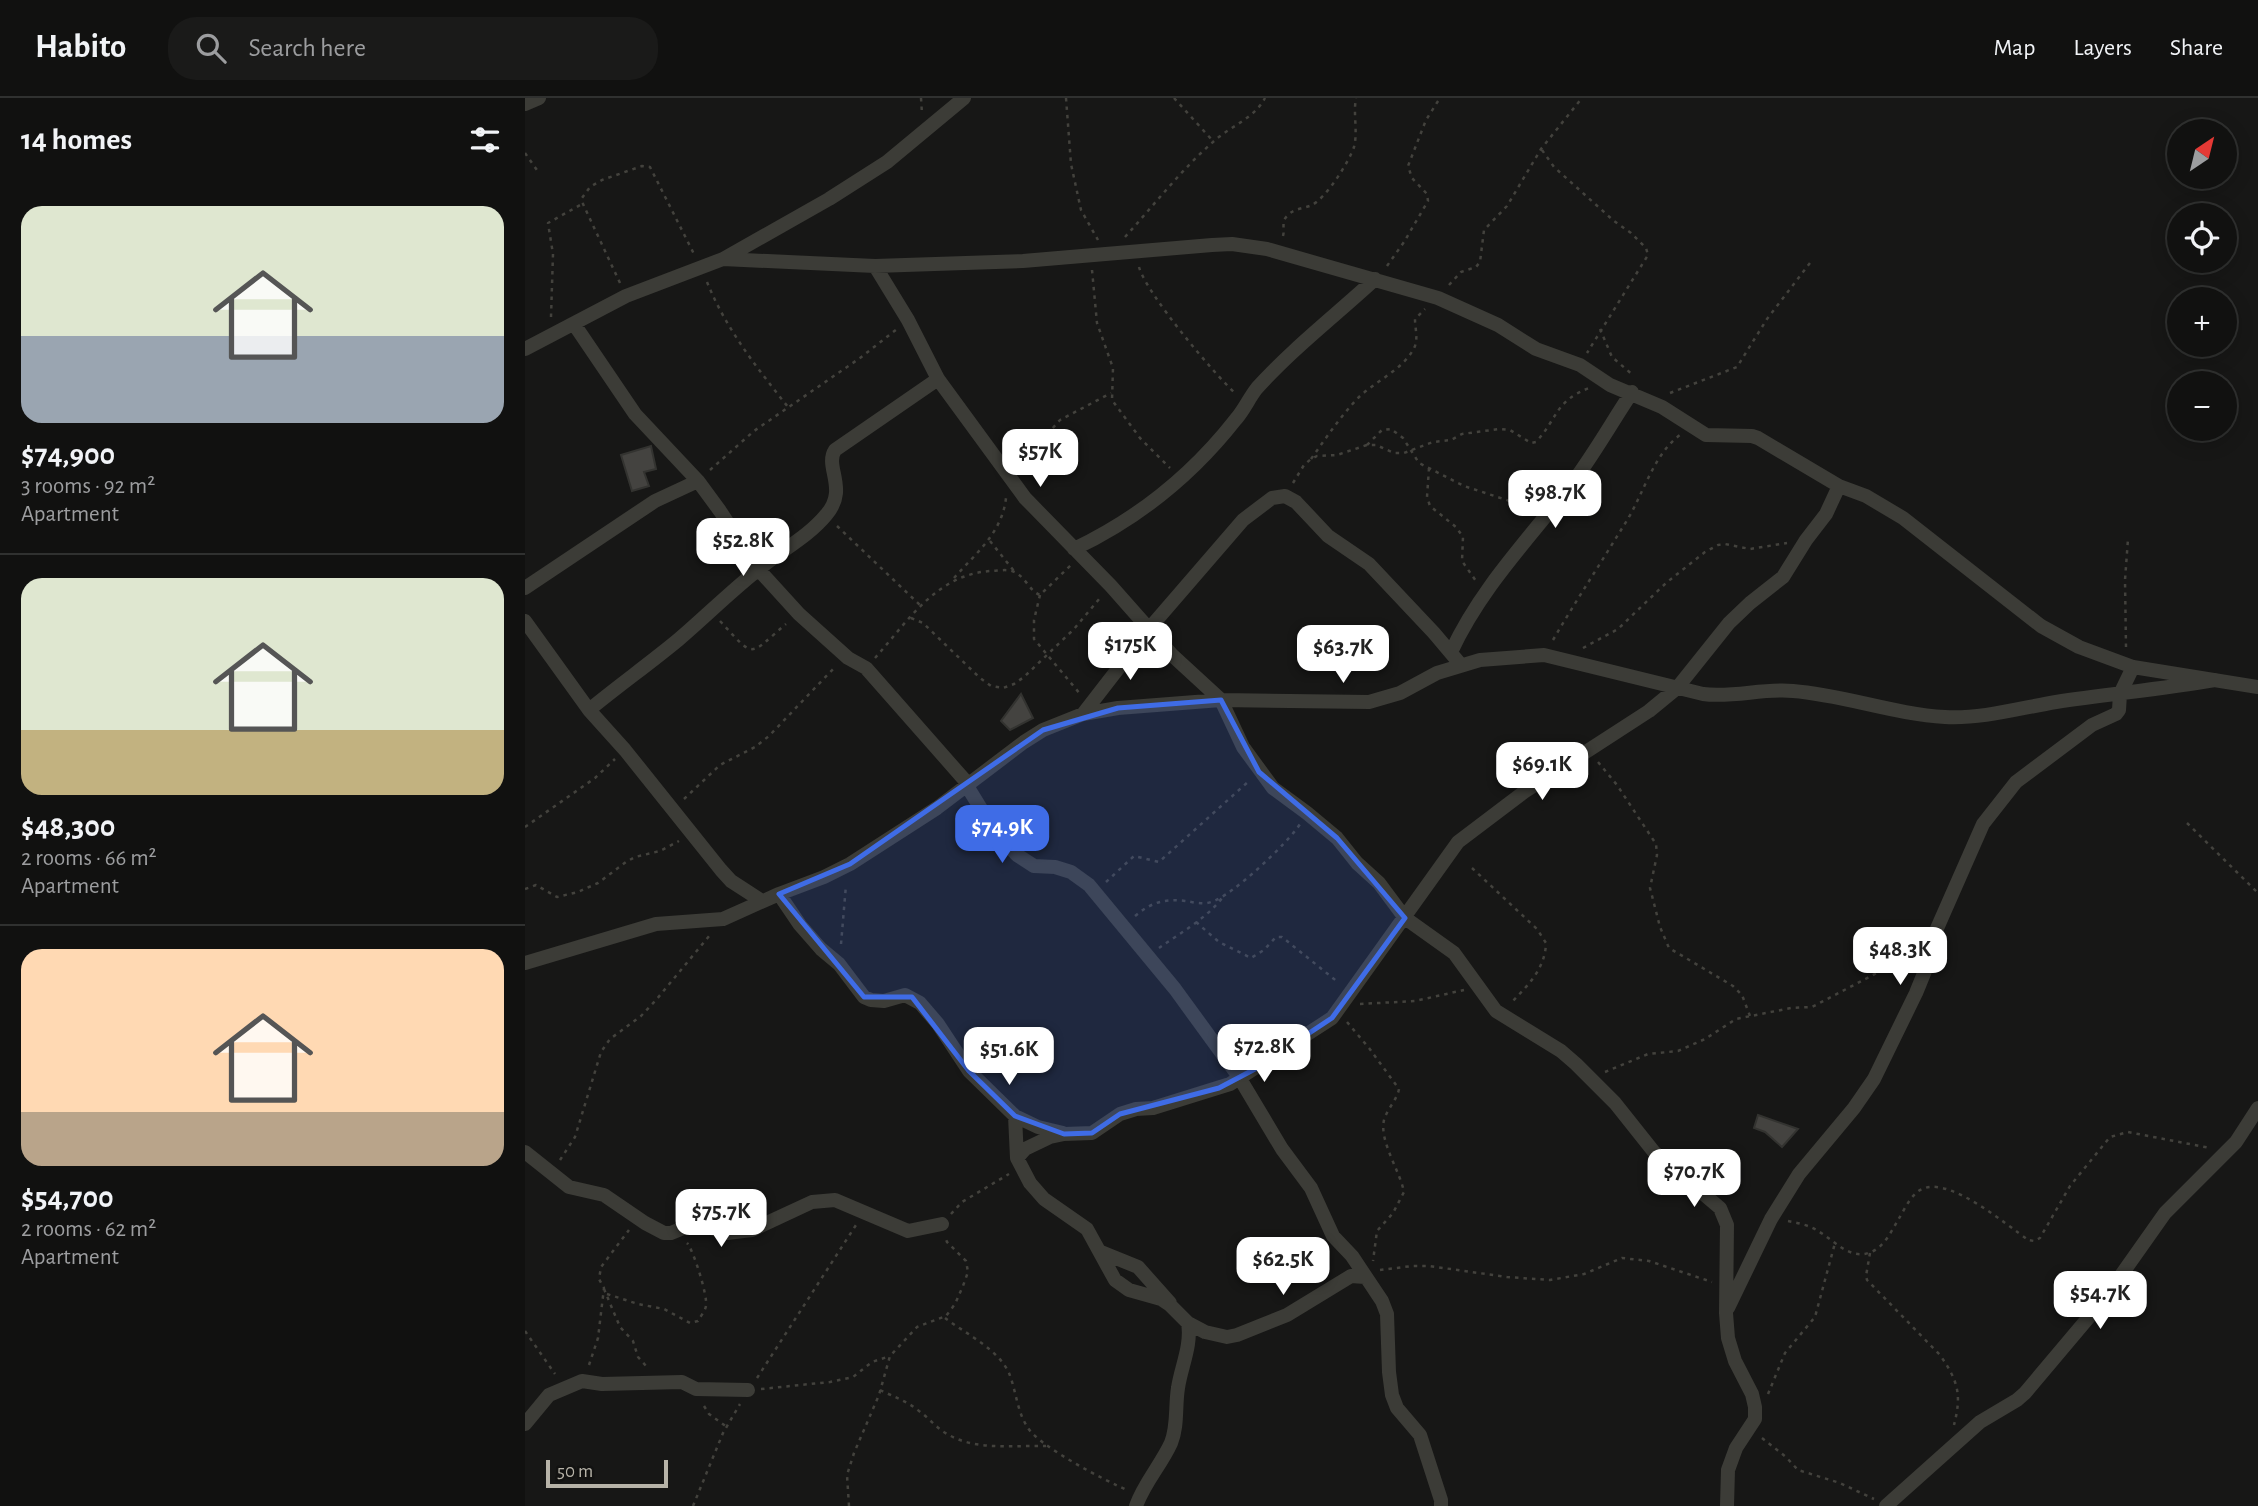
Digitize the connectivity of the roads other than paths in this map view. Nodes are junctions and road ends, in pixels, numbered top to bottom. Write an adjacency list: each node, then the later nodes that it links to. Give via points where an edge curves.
1 (539, 98): 3 (street)
2 (964, 98): 4 (street, via 862,179)
3 (525, 104)
4 (723, 259): 5 (street); 7 (street, via 626,296)
5 (874, 266): 6 (street, via 1023,261 1232,244 1272,250); 9 (street)
6 (1375, 279): 10 (street, via 1438,298); 13 (street, via 1256,389 1211,448 1180,478)
7 (574, 324): 8 (street); 11 (street, via 635,414)
8 (525, 349)
9 (938, 379): 13 (street, via 1040,516); 14 (street, via 835,450 831,456 837,481 835,502 827,515)
10 (1622, 389): 12 (street, via 1710,436 1758,438); 18 (street, via 1574,481 1485,592)
11 (698, 481): 14 (street); 15 (street, via 655,501)
12 (1839, 486): 20 (street, via 1903,518 2057,636); 23 (street, via 1826,514 1783,577 1729,623)
13 (1077, 552): 17 (street)
14 (758, 569): 26 (street); 28 (street, via 799,614 848,658 866,668)
15 (525, 589)
16 (525, 621): 26 (street)
17 (1148, 629): 18 (street, via 1243,520 1272,498 1285,496 1328,536 1369,564); 25 (street); 27 (street)
18 (1451, 652): 19 (street)
19 (1461, 665): 23 (street, via 1544,655); 25 (street, via 1369,702)
20 (2130, 666): 21 (street); 24 (street)
21 (2215, 680): 22 (street); 24 (street)
22 (2258, 687)
23 (1677, 688): 24 (street, via 1716,696 1800,691 1947,717); 31 (street, via 1458,842)
24 (2120, 694): 43 (street, via 2116,714 2092,725 2016,782 1983,824 1935,933 1916,993 1874,1079 1799,1174 1770,1219)
25 (1221, 700): 27 (street); 31 (street, via 1259,772 1337,838)
26 (589, 710): 30 (street, via 731,881)
27 (1086, 710): 28 (street, via 1043,730)
28 (968, 785): 29 (street, via 850,864); 33 (street, via 994,830 1017,855 1034,866 1070,872 1095,893 1175,989)
29 (779, 894): 30 (street); 35 (street, via 800,925 864,997 884,1001 905,995 920,1003 969,1071)
30 (762, 901): 32 (street, via 723,919 646,926)
31 (1405, 918): 33 (street, via 1332,1018); 43 (street, via 1454,953 1491,1007 1561,1051 1615,1103 1654,1152 1720,1208 1727,1225)
32 (525, 963)
33 (1239, 1077): 36 (street, via 1199,1094 1120,1114 1092,1133); 41 (street, via 1311,1188 1333,1236)
34 (2258, 1108): 48 (street, via 2227,1152 2165,1213 2105,1298 2025,1393 1980,1422)
35 (1015, 1116): 36 (street); 38 (street)
36 (1065, 1134): 38 (street, via 1025,1149)
37 (525, 1152): 39 (street, via 569,1187 604,1195 660,1232 671,1233 693,1224 727,1233 752,1230 796,1208 835,1200 908,1231)
38 (1018, 1162): 40 (street, via 1044,1199 1087,1228)
39 (941, 1224)
40 (1101, 1252): 42 (street, via 1138,1267); 42 (street, via 1108,1271 1121,1286)
41 (1362, 1271): 44 (street, via 1287,1315 1237,1335 1215,1335); 49 (street, via 1387,1314 1395,1403 1420,1435)
42 (1171, 1305): 44 (street)
43 (1726, 1312): 50 (street, via 1728,1338 1752,1394 1755,1419 1728,1469)
44 (1188, 1324): 47 (street, via 1175,1430)
45 (748, 1390): 46 (street, via 693,1388 682,1382 582,1381 549,1395)
46 (525, 1424)
47 (1138, 1501)
48 (1886, 1505)
49 (1441, 1506)
50 (1727, 1506)

